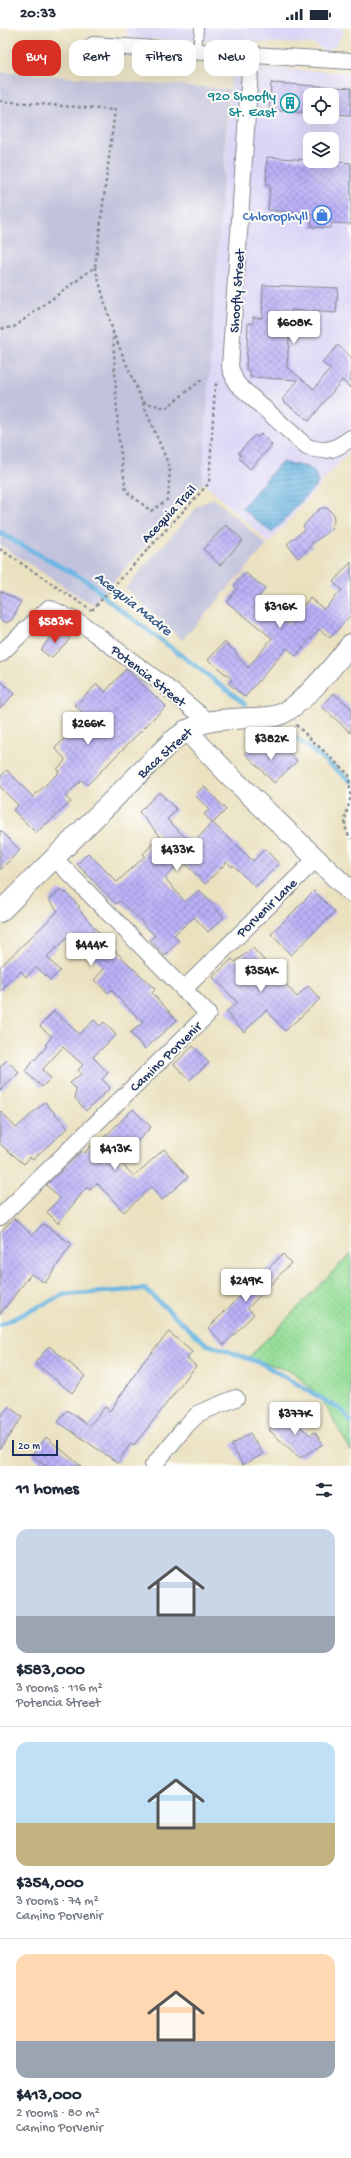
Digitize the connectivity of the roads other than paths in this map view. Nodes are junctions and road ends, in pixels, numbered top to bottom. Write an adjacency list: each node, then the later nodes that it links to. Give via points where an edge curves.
1 (199, 28): 3 (lane)
2 (124, 47): 3 (street)
3 (198, 52): 4 (street)
4 (204, 52)
5 (259, 55): 6 (street)
6 (351, 60)
7 (250, 76): 8 (street, Shoofly Street, via 230,367 236,383 307,447 322,451 339,447)
8 (351, 438)
9 (351, 644): 11 (street, Baca Street, via 299,702 286,711 270,717)
10 (0, 654): 11 (street, Potencia Street, via 48,608 82,624 164,685)
11 (217, 720): 12 (street, Baca Street)
12 (186, 730): 13 (street, Baca Street); 14 (street)
13 (54, 858): 16 (street, Baca Street); 17 (street, Camino Porvenir)
14 (316, 859): 15 (street); 17 (street, Porvenir Lane)
15 (351, 892)
16 (0, 912)
17 (183, 990): 18 (street, Camino Porvenir, via 208,1014)
18 (0, 1217)
19 (236, 1398): 20 (street, via 200,1413)
20 (153, 1466)

